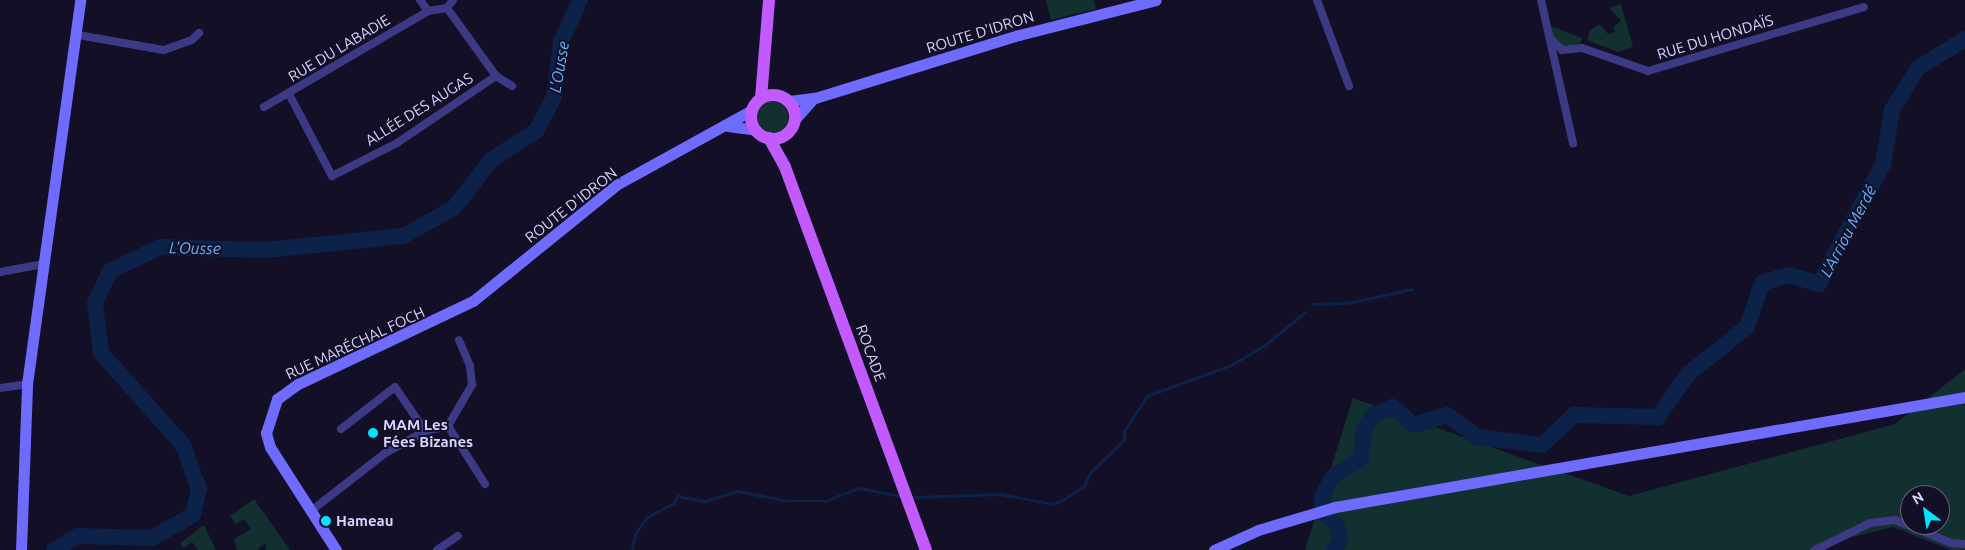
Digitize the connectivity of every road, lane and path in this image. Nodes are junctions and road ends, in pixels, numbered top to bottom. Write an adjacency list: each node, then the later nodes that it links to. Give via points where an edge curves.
1 (80, 0): 12 (street)
2 (420, 0): 10 (street)
3 (453, 0): 9 (street)
4 (769, 0): 14 (main road)
5 (1156, 0): 21 (street, ROUTE D'IDRON, via 1019,35)
6 (1317, 0): 17 (street)
7 (1541, 0): 13 (street)
8 (1864, 7): 13 (street, RUE DU HONDAÏS, via 1648,71 1582,48 1562,50)
9 (447, 8): 10 (street); 15 (street)
10 (428, 11): 18 (street, RUE DU LABADIE)
11 (198, 33): 12 (street, via 192,40 164,50)
12 (78, 35): 31 (street)
13 (1550, 38): 29 (street)
14 (767, 45): 19 (main road); 20 (main road, via 772,83)
15 (496, 76): 16 (street); 18 (street, ALLÉE DES AUGAS, via 397,143 332,176)
16 (512, 86)
17 (1349, 86)
18 (289, 94): 22 (street, RUE DU LABADIE)
19 (761, 98): 20 (main road); 23 (main road)
20 (784, 98): 21 (street, ROUTE D'IDRON); 24 (main road)
21 (815, 98): 24 (street, ROUTE D'IDRON)
22 (264, 107)
23 (752, 110): 25 (street, ROUTE D'IDRON); 26 (main road)
24 (795, 119): 27 (main road)
25 (727, 126): 26 (street); 33 (street, ROUTE D'IDRON, via 616,185 473,301)
26 (756, 130): 28 (main road)
27 (784, 136): 28 (main road); 30 (main road)
28 (769, 138): 30 (main road)
29 (1573, 143)
30 (785, 167): 45 (main road, ROCADE)
31 (44, 264): 32 (street); 35 (street)
32 (0, 272)
33 (441, 320): 44 (street, RUE MARÉCHAL FOCH, via 298,384 277,399 266,434 270,448)
34 (458, 340): 39 (street, via 470,366 472,385)
35 (27, 384): 36 (street); 48 (street)
36 (0, 388)
37 (1965, 397): 40 (street)
38 (1965, 404): 40 (street)
39 (448, 426): 42 (street); 43 (street)
40 (1797, 428): 53 (street, via 1334,507)
41 (341, 429): 42 (street, via 395,387)
42 (425, 431): 44 (street, via 384,454)
43 (485, 484)
44 (310, 511): 49 (street, RUE MARÉCHAL FOCH)
45 (916, 522): 51 (main road, ROCADE); 52 (street)
46 (458, 536): 50 (street)
47 (1965, 544): 54 (street, via 1951,544 1895,520 1870,522)
48 (21, 550)
49 (336, 550)
50 (437, 550)
51 (926, 550)
52 (933, 550)
53 (1214, 550)
54 (1815, 550)

